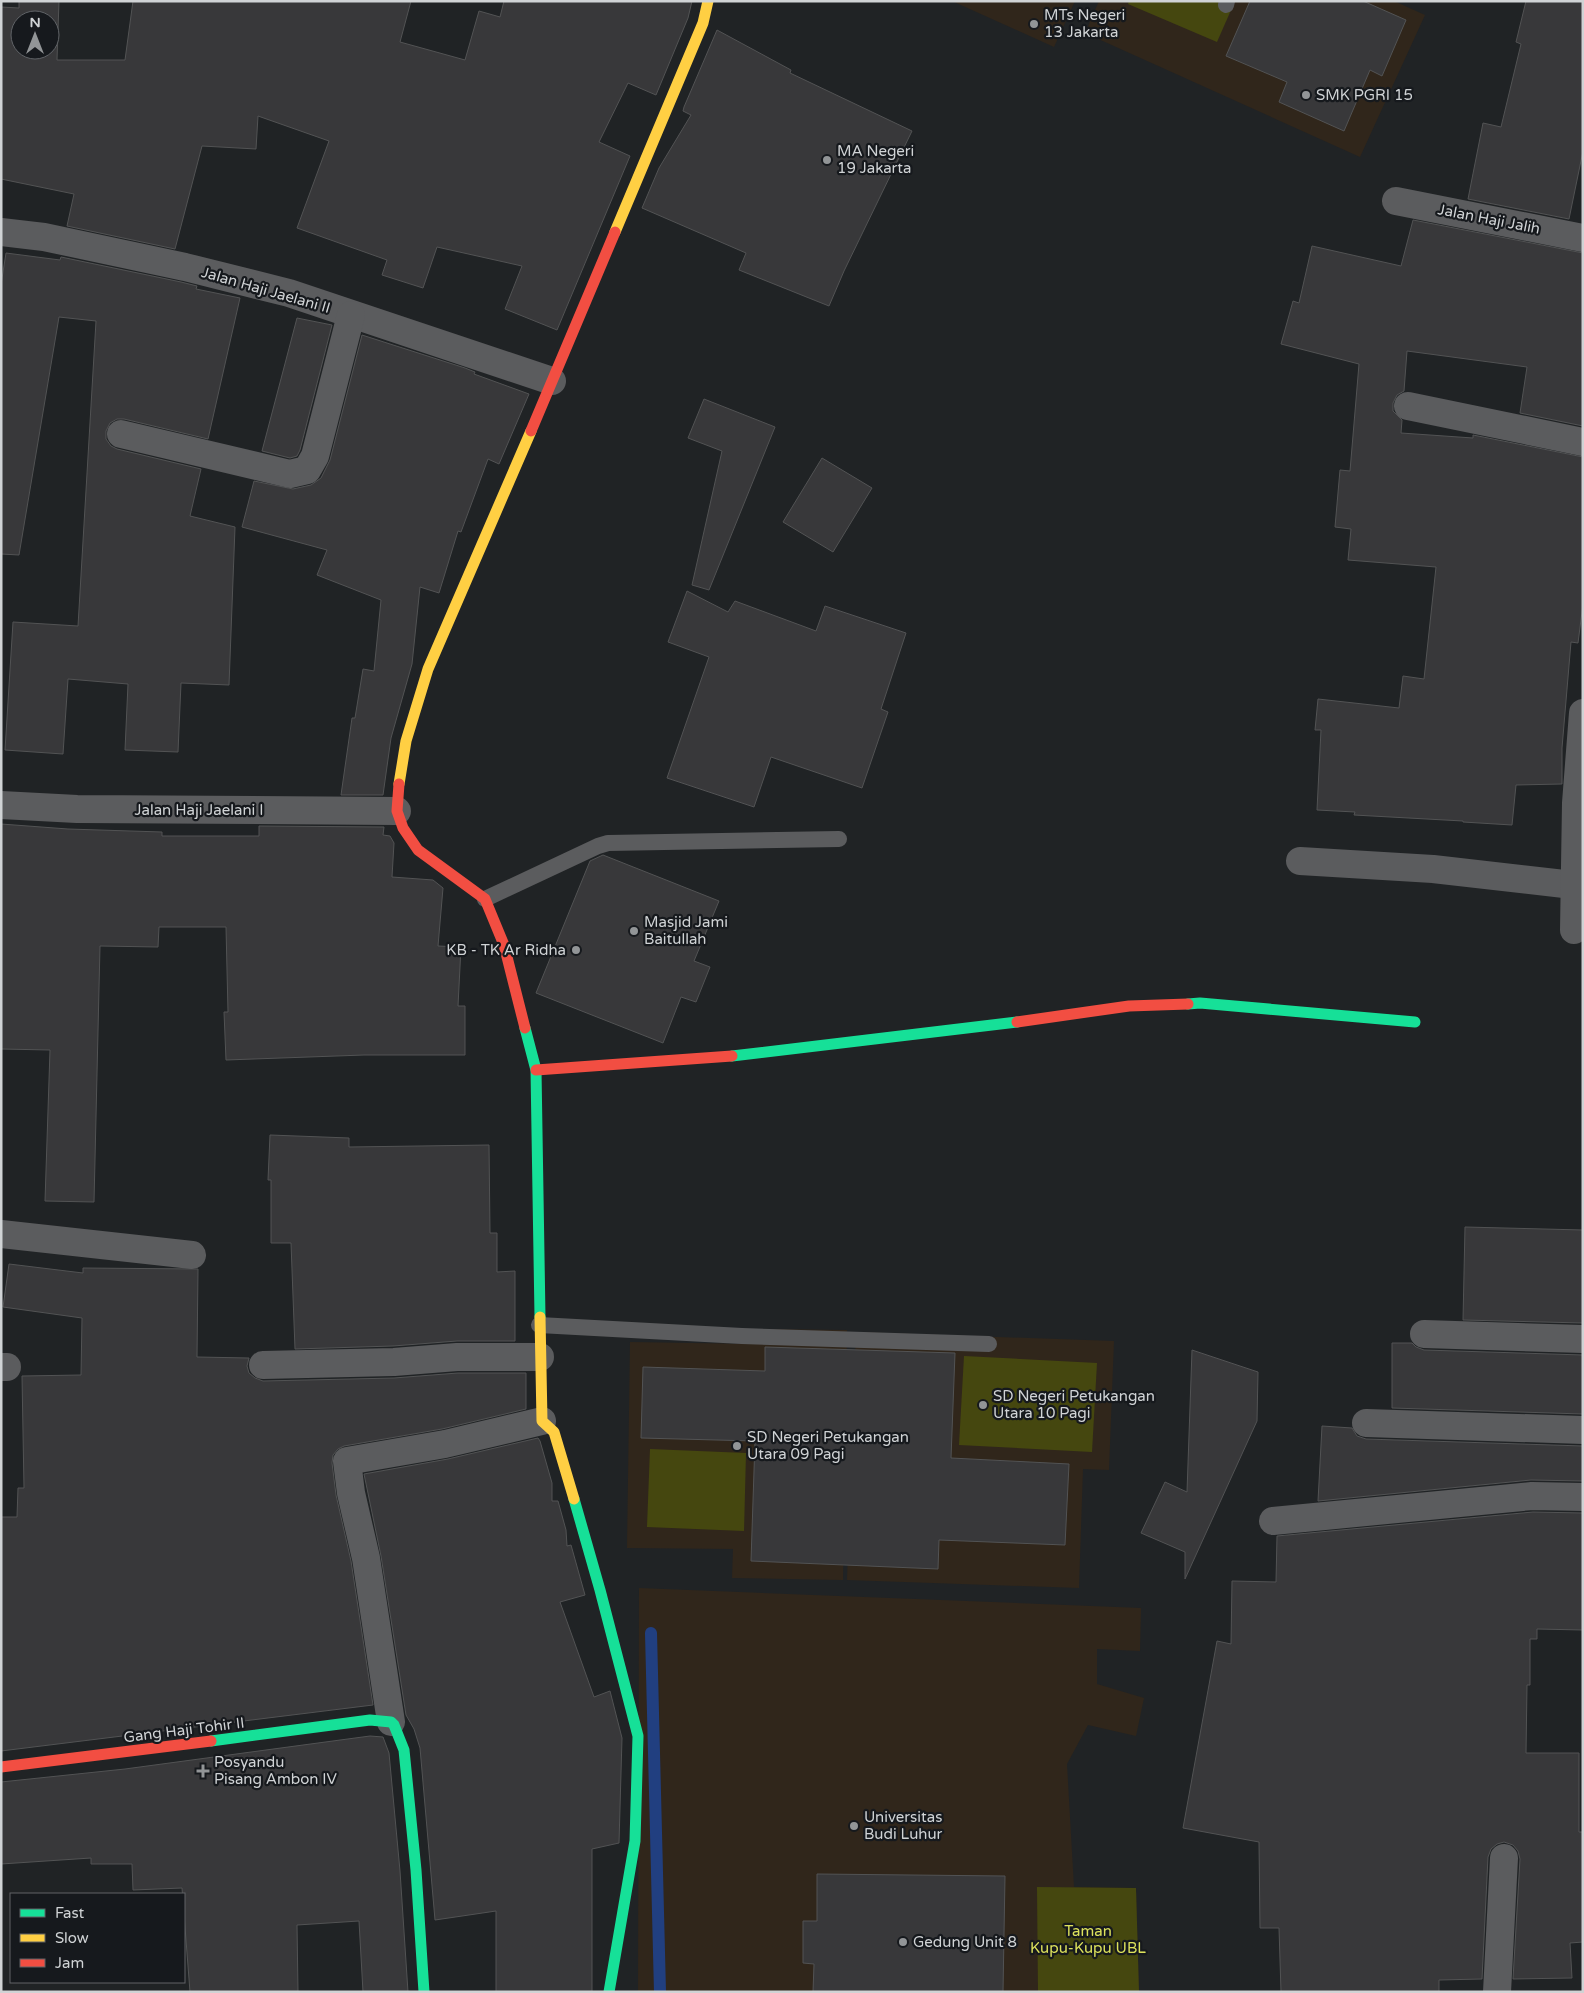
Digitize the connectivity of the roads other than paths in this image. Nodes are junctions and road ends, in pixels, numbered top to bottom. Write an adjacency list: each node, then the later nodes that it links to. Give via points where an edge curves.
1 (708, 1): 6 (street, via 703,23)
2 (1396, 201): 4 (street, Jalan Haji Jalih)
3 (1, 232): 5 (street, Jalan Haji Jaelani II, via 194,270 289,293)
4 (1583, 238)
5 (351, 315): 6 (street, Jalan Haji Jaelani II); 8 (street, via 315,456 307,470 290,474)
6 (552, 382): 13 (street, via 428,669 406,741)
7 (1408, 406): 9 (street)
8 (121, 434)
9 (1583, 442)
10 (1583, 713): 11 (street)
11 (1579, 804): 16 (street)
12 (1, 805): 13 (street, Jalan Haji Jaelani I, via 77,809)
13 (397, 811): 17 (street, via 403,828 418,850)
14 (838, 839): 17 (lane, via 608,843)
15 (1300, 860): 16 (street, via 1433,869)
16 (1573, 885): 18 (street)
17 (485, 899): 20 (street, via 504,946)
18 (1574, 930)
19 (1415, 1022): 20 (street, via 1200,1002 1138,1005 758,1054)
20 (536, 1070): 23 (street)
21 (1, 1234): 22 (street)
22 (192, 1255)
23 (539, 1325): 26 (lane); 27 (street)
24 (1424, 1334): 25 (street)
25 (1583, 1340)
26 (989, 1344)
27 (540, 1357): 28 (street); 29 (street)
28 (263, 1365)
29 (542, 1420): 34 (street, via 446,1444 347,1461 366,1558); 38 (street, via 554,1432 638,1736 635,1840)
30 (1366, 1423): 31 (street)
31 (1583, 1430)
32 (1583, 1497): 33 (street, via 1532,1496)
33 (1274, 1521)
34 (381, 1721): 35 (street, Gang Haji Tohir II); 37 (street, via 396,1726 404,1750)
35 (1, 1766)
36 (1504, 1858): 39 (street)
37 (424, 1992)
38 (609, 1992)
39 (1497, 1992)

